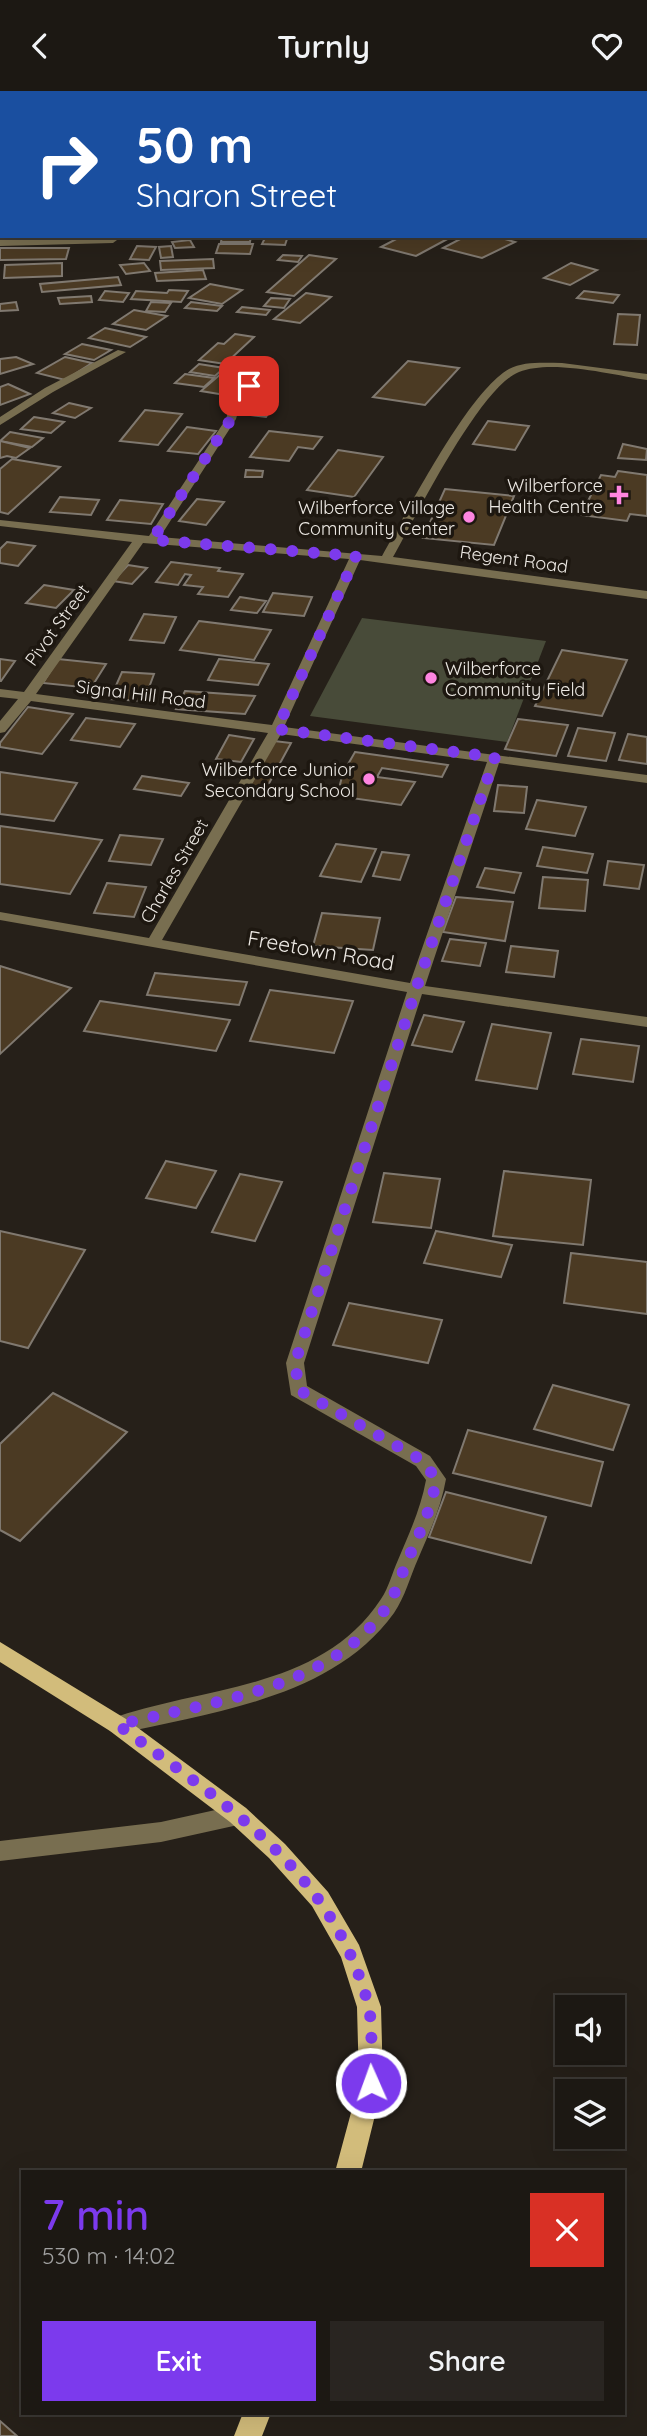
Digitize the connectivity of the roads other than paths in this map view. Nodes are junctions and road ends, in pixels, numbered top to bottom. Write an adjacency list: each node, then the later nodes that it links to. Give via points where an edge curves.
1 (113, 240): 2 (street)
2 (0, 243)
3 (121, 352): 6 (street)
4 (260, 373): 8 (street, Pivot Street, via 237,398 231,419)
5 (647, 377): 10 (street, via 554,366 512,371 501,378 469,419)
6 (0, 422)
7 (0, 523): 8 (street, Regent Road)
8 (146, 540): 9 (street, Regent Road); 13 (street, Pivot Street)
9 (356, 556): 10 (street, Regent Road); 15 (street, Charles Street)
10 (386, 559): 11 (street, Regent Road)
11 (647, 595)
12 (0, 693): 13 (street, Signal Hill Road)
13 (27, 697): 14 (street, Pivot Street); 15 (street, Signal Hill Road)
14 (0, 729)
15 (277, 729): 16 (street, Signal Hill Road); 19 (street, Charles Street)
16 (495, 757): 17 (street, Signal Hill Road); 20 (street)
17 (647, 779)
18 (0, 916): 19 (street, Freetown Road)
19 (154, 942): 20 (street, Freetown Road)
20 (416, 989): 21 (street, Freetown Road); 23 (street, via 295,1363 299,1390 423,1461 436,1479 432,1505 387,1607 354,1645 321,1667 274,1686)
21 (647, 1022)
22 (0, 1651): 23 (main road)
23 (118, 1725): 24 (main road)
24 (238, 1815): 25 (street, via 161,1832); 26 (main road, via 320,1899 351,1953 369,2007 371,2083)
25 (0, 1851)
26 (349, 2170)
27 (256, 2415): 28 (main road)
28 (248, 2436)

